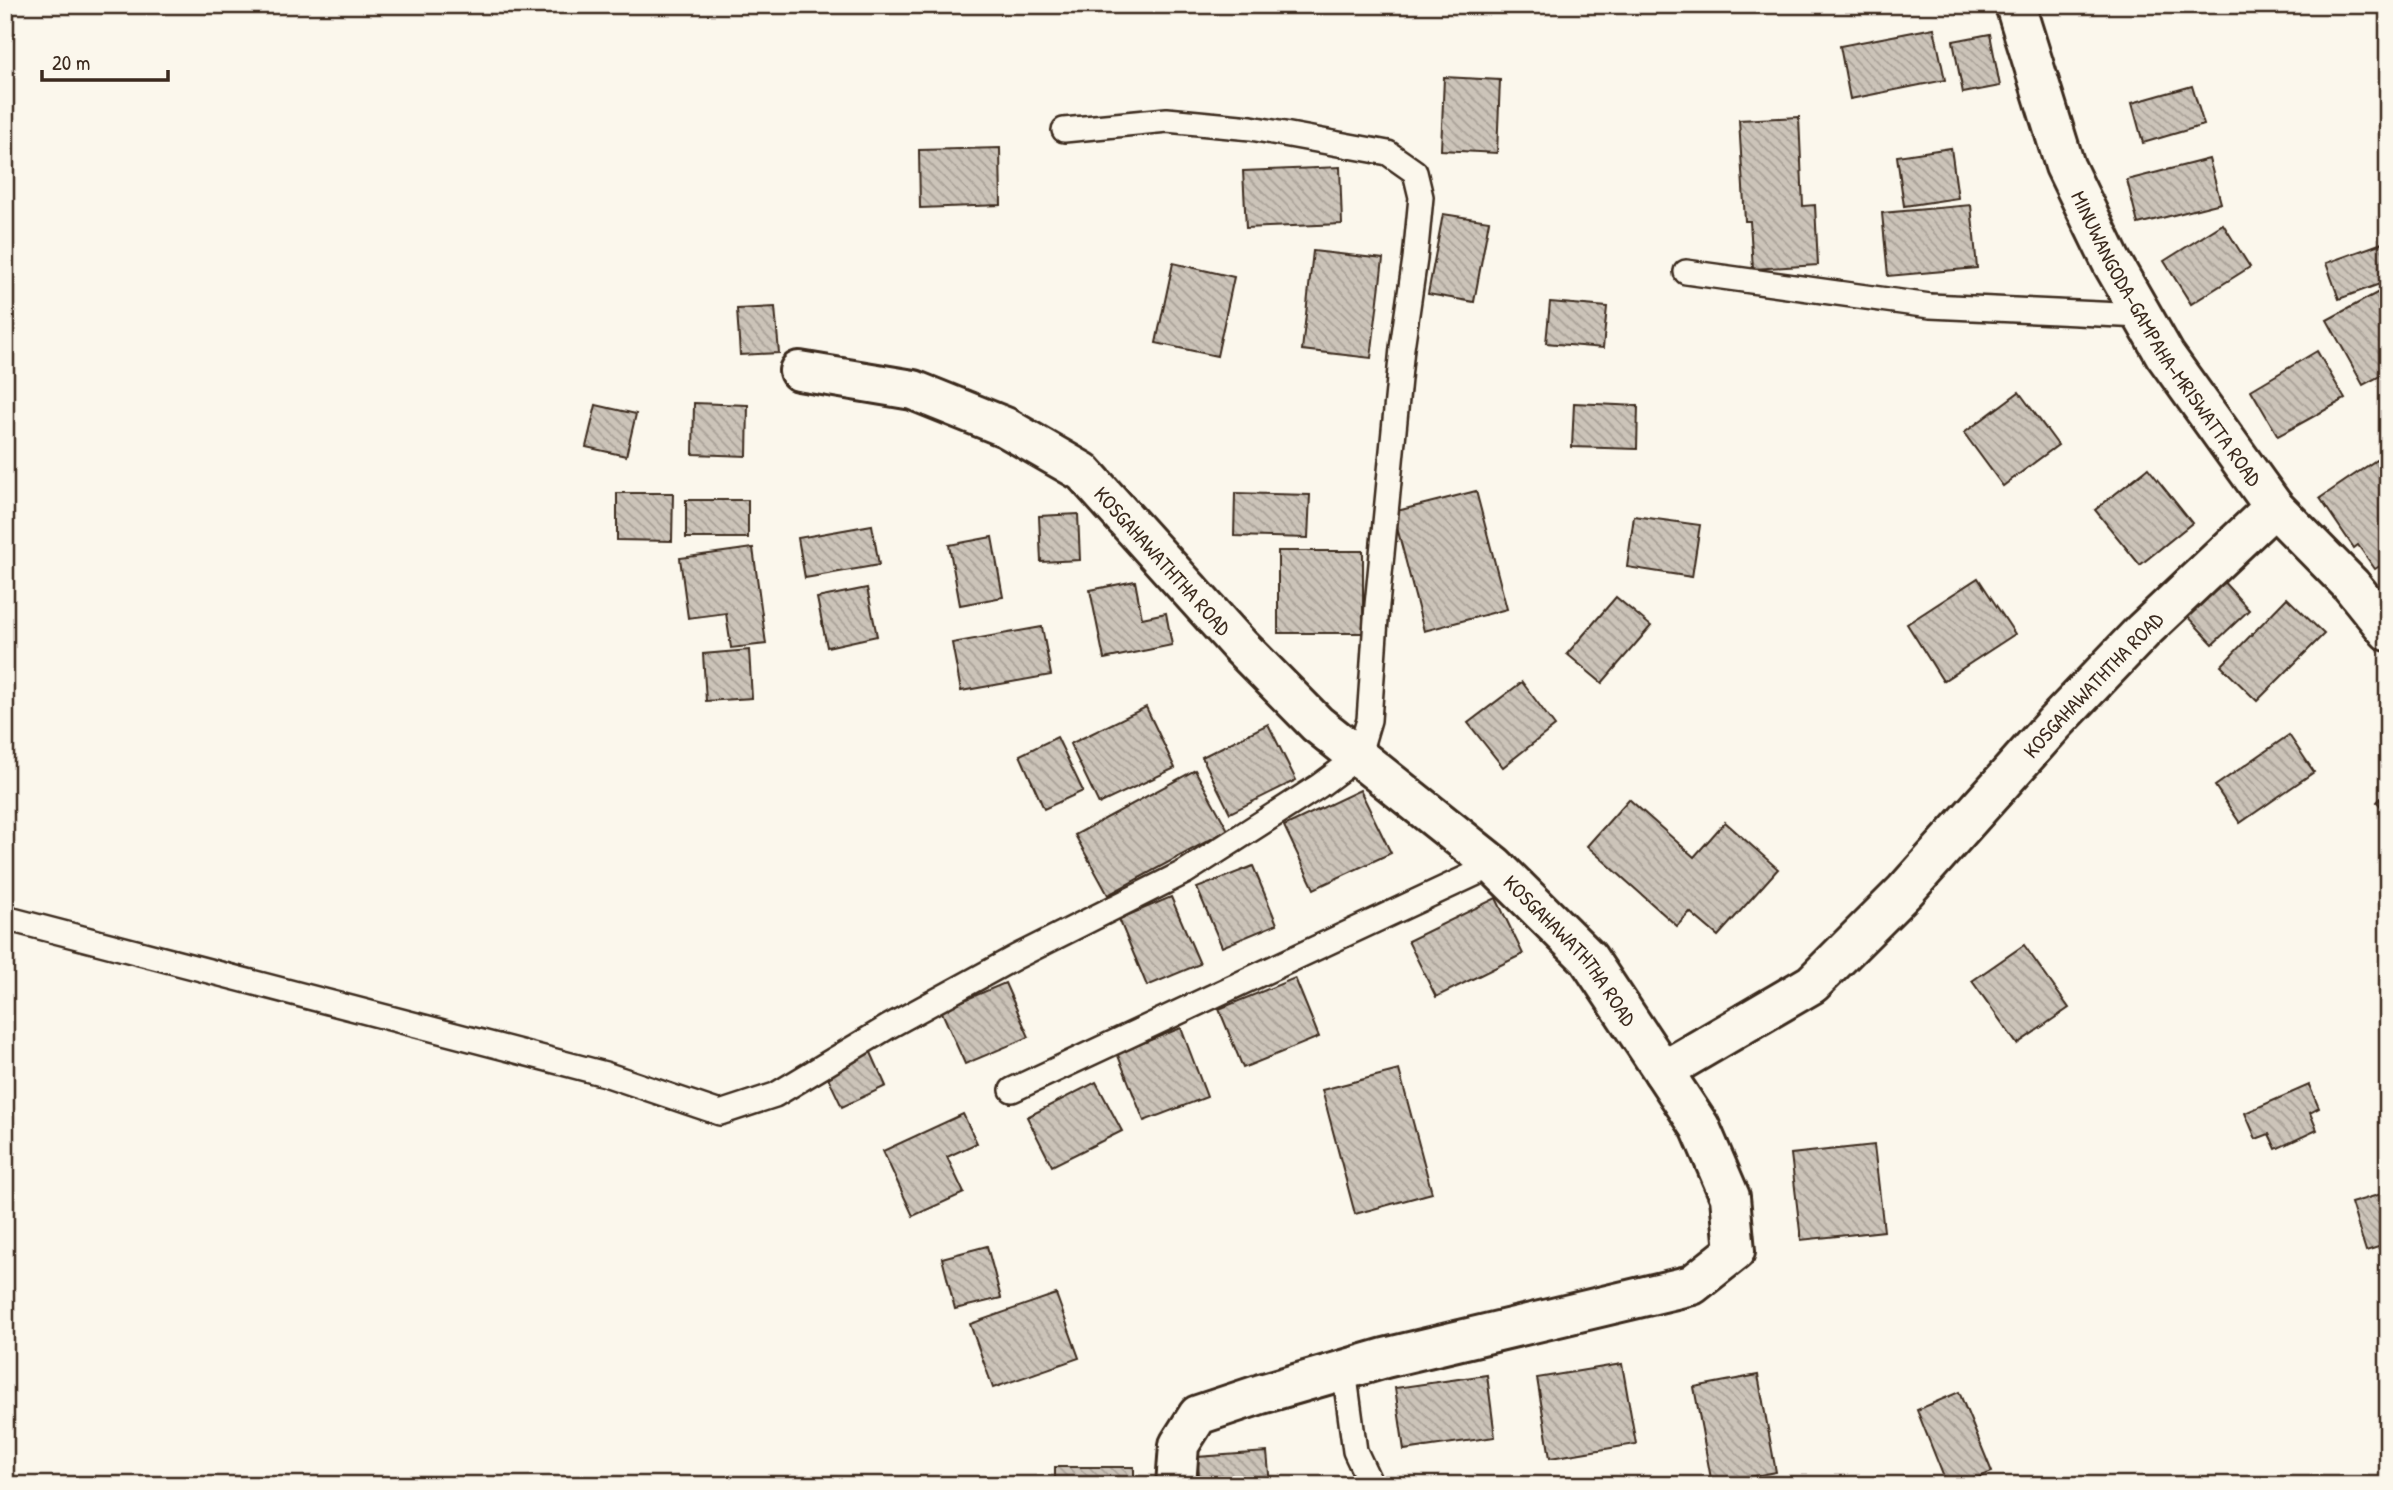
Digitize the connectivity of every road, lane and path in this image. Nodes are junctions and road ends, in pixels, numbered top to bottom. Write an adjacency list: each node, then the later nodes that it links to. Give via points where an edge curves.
1 (2015, 5): 4 (street, MINUWANGODA-GAMPAHA-MRISWATTA ROAD, via 2065,166)
2 (1065, 130): 8 (lane, via 1167,120 1251,128 1388,153 1416,172 1421,197 1416,259 1402,348 1369,720)
3 (1686, 272): 4 (lane, via 1930,306)
4 (2142, 316): 6 (street, MINUWANGODA-GAMPAHA-MRISWATTA ROAD)
5 (799, 371): 8 (street, KOSGAHAWATHTHA ROAD, via 913,390 1004,427 1083,472 1239,645 1317,724)
6 (2274, 507): 7 (street, MINUWANGODA-GAMPAHA-MRISWATTA ROAD, via 2351,585); 11 (street, KOSGAHAWATHTHA ROAD, via 2143,631 1905,891 1812,984)
7 (2388, 631)
8 (1358, 757): 9 (street, KOSGAHAWATHTHA ROAD); 10 (lane, via 1185,872 900,1020 775,1095 720,1113 605,1074)
9 (1494, 865): 11 (street, KOSGAHAWATHTHA ROAD, via 1588,958); 12 (lane)
10 (5, 918)
11 (1663, 1071): 13 (street, via 1700,1126 1730,1197 1735,1251 1692,1286)
12 (1012, 1090)
13 (1344, 1370): 14 (street, via 1198,1415 1179,1445); 15 (lane, via 1355,1451)
14 (1176, 1485)
15 (1371, 1485)

